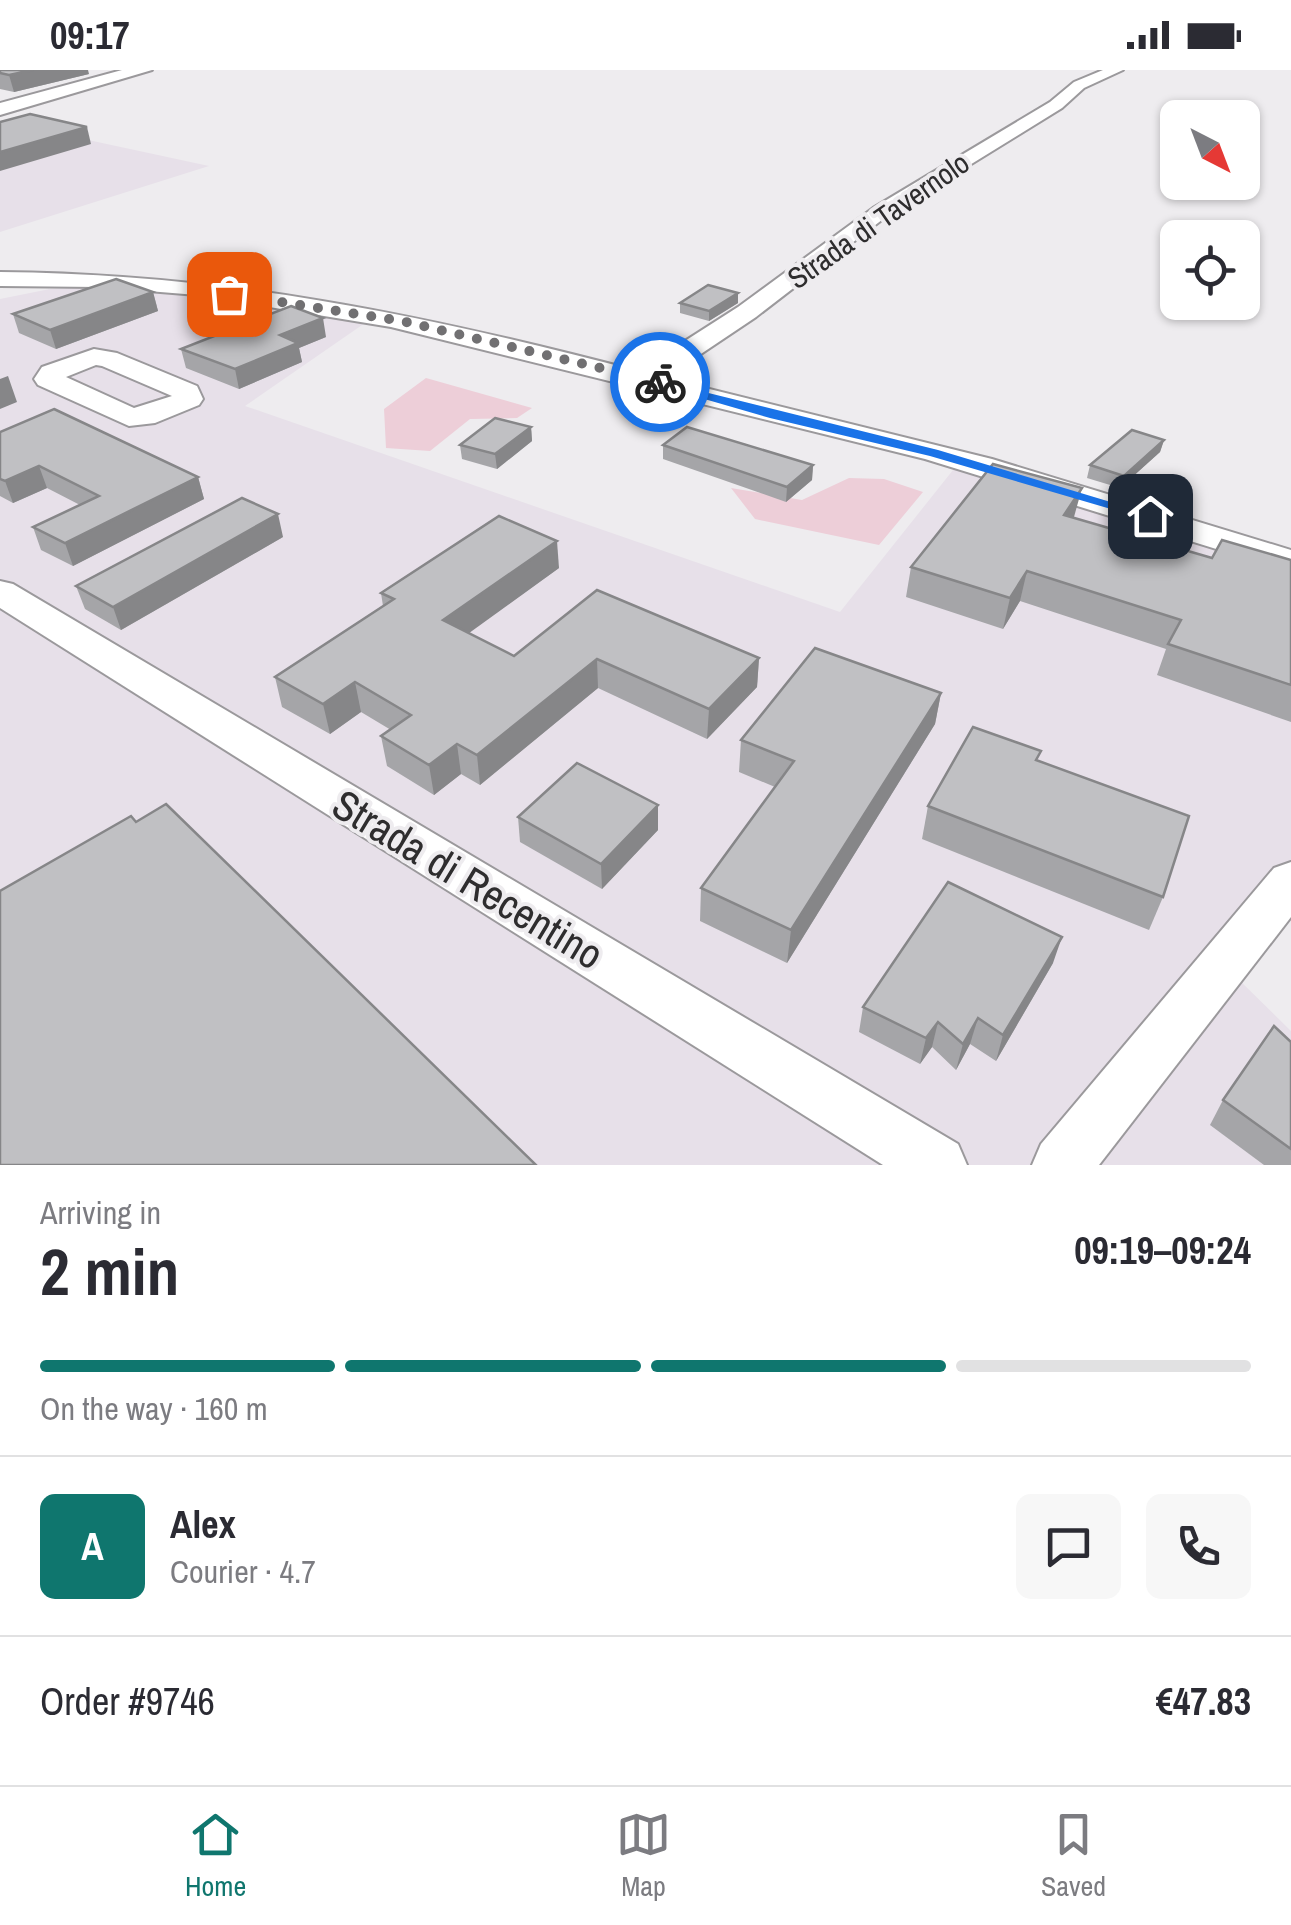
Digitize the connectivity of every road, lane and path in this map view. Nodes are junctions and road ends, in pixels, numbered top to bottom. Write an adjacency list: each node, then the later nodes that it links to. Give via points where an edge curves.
1 (143, 70): 3 (main road)
2 (1116, 70): 5 (street, Strada di Tavernolo, via 1079,86 880,212 748,312)
3 (0, 108)
4 (0, 279): 5 (street, via 156,282 402,321)
5 (646, 378): 8 (street, via 933,452)
6 (88, 398): 7 (street)
7 (52, 412)
8 (1291, 561)
9 (0, 592): 11 (street, Strada di Recentino)
10 (1291, 881): 12 (street)
11 (937, 1165)
12 (1062, 1165)

